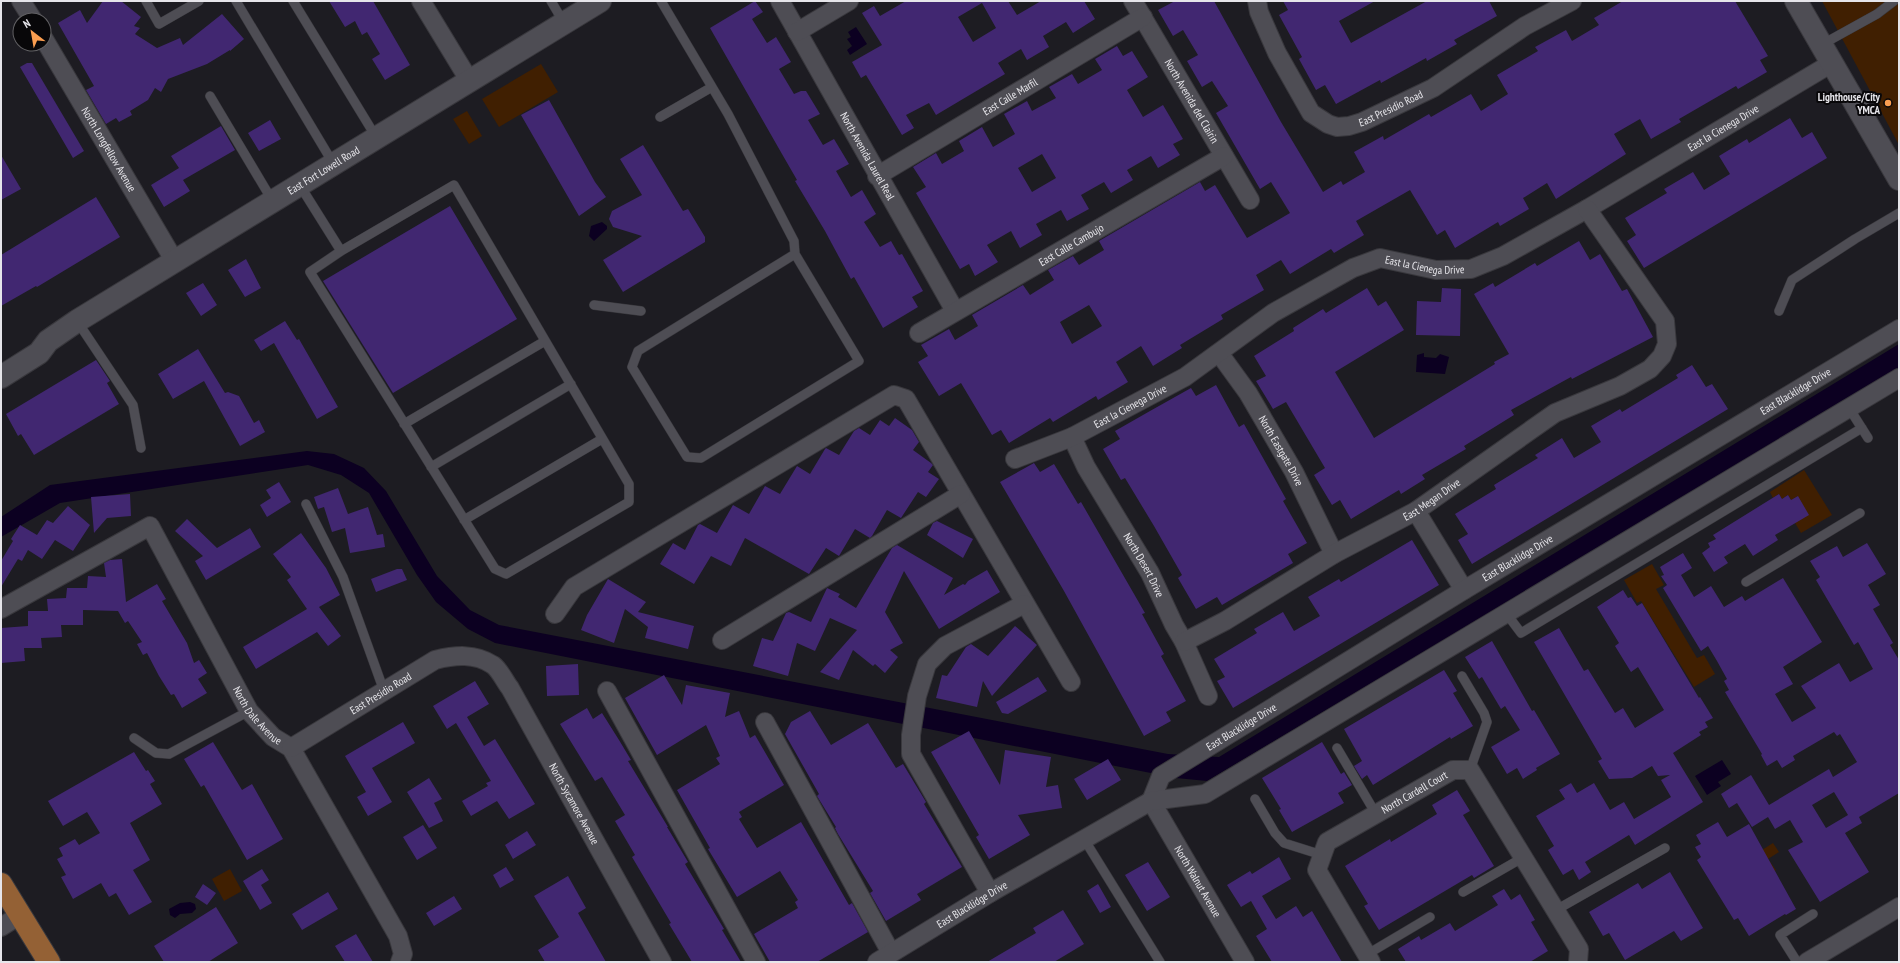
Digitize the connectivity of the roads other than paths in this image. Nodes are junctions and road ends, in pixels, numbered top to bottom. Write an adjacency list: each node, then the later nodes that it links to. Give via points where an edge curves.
1 (22, 1): 17 (street)
2 (146, 1): 16 (lane, via 159,24)
3 (236, 1): 29 (lane)
4 (293, 1): 27 (lane)
5 (421, 1): 23 (street)
6 (551, 1): 19 (lane)
7 (600, 1): 19 (main road, East Fort Lowell Road)
8 (661, 1): 24 (lane)
9 (780, 1): 20 (street, North Avenida Laurel Real)
10 (849, 1): 20 (street)
11 (1133, 1): 18 (street, North Avenida del Clairin)
12 (1257, 1): 13 (street, East Presidio Road, via 1277,53 1311,113 1337,127 1362,122 1433,88 1525,26)
13 (1572, 1)
14 (1796, 1): 22 (main road)
15 (1894, 1): 22 (lane)
16 (194, 2)
17 (28, 12)
18 (1143, 17): 28 (street, North Avenida del Clairin); 30 (street, East Calle Marfil)
19 (564, 23): 23 (main road, East Fort Lowell Road)
20 (797, 32): 30 (street, North Avenida Laurel Real)
21 (52, 52): 39 (street, North Longfellow Avenue)
22 (1827, 54): 31 (main road); 35 (street, East la Cienega Drive)
23 (469, 80): 27 (main road, East Fort Lowell Road)
24 (712, 87): 26 (lane); 38 (lane, via 794,241)
25 (210, 96): 33 (lane)
26 (660, 117)
27 (376, 137): 29 (main road, East Fort Lowell Road)
28 (1224, 156): 34 (street, North Avenida del Clairin); 42 (street, East Calle Cambujo)
29 (333, 163): 32 (main road, East Fort Lowell Road)
30 (877, 176): 42 (street, North Avenida Laurel Real)
31 (1899, 179)
32 (299, 184): 33 (main road, East Fort Lowell Road); 37 (lane)
33 (272, 200): 39 (main road, East Fort Lowell Road)
34 (1250, 200)
35 (1588, 209): 49 (street, East la Cienega Drive, via 1529,243 1471,269 1436,270 1380,258 1353,268 1273,313); 65 (street, East Megan Drive, via 1665,321 1667,344 1662,356 1650,369 1620,386 1556,413)
36 (1899, 213): 43 (lane, via 1792,280)
37 (341, 251): 48 (lane, via 454,185); 55 (lane, via 310,272)
38 (795, 254): 38 (lane, via 859,361 701,458 687,457 632,367 638,351)
39 (174, 260): 44 (main road, East Fort Lowell Road)
40 (594, 305): 41 (lane)
41 (641, 311)
42 (955, 311): 46 (street, East Calle Cambujo)
43 (1779, 311)
44 (77, 320): 47 (main road, East Fort Lowell Road); 60 (lane, via 133,405)
45 (1899, 329): 70 (street, East Blacklidge Drive)
46 (919, 333)
47 (48, 341): 50 (main road, East Fort Lowell Road, via 28,344); 51 (main road, East Fort Lowell Road, via 39,353)
48 (545, 341): 53 (lane); 55 (lane)
49 (1219, 353): 57 (street, East la Cienega Drive, via 1185,377); 68 (street, North Eastgate Drive, via 1248,393 1294,472)
50 (1, 360)
51 (1, 377)
52 (1899, 378): 54 (street, East Blacklidge Drive)
53 (571, 384): 59 (lane); 62 (lane)
54 (1849, 408): 56 (lane); 73 (street, East Blacklidge Drive)
55 (404, 424): 62 (lane)
56 (1862, 428): 58 (lane); 73 (lane, via 1521,633)
57 (1072, 438): 61 (street, East la Cienega Drive); 76 (street, North Desert Drive, via 1086,467 1150,573)
58 (1868, 438)
59 (602, 439): 67 (lane); 67 (lane, via 629,484 629,502 520,566 506,574 495,569)
60 (141, 448)
61 (1015, 459)
62 (431, 467): 67 (lane)
63 (961, 494): 71 (street); 74 (street, via 906,398 894,395 574,587); 75 (street)
64 (306, 504): 80 (lane, via 343,577)
65 (1416, 511): 68 (street, East Megan Drive); 70 (street)
66 (1860, 513): 69 (lane)
67 (464, 520)
68 (1334, 554): 76 (street, East Megan Drive, via 1225,621)
69 (1746, 582)
70 (1464, 590): 90 (street, East Blacklidge Drive, via 1161,776)
71 (1024, 604): 79 (street); 98 (street, via 945,646 927,664 917,696 911,735 911,754)
72 (1, 609): 83 (street, North Dale Avenue, via 150,526)
73 (1506, 613): 90 (street, East Blacklidge Drive, via 1204,794)
74 (554, 614)
75 (722, 640)
76 (1184, 642): 82 (street, North Desert Drive)
77 (475, 657): 80 (street, East Presidio Road, via 455,655 435,660); 110 (street, North Sycamore Avenue, via 494,666 510,688)
78 (1462, 676): 88 (lane, via 1487,722)
79 (1071, 682)
80 (384, 691): 86 (street, East Presidio Road)
81 (607, 691): 111 (street)
82 (1208, 696)
83 (249, 711): 85 (lane, via 169,754 156,753); 86 (street, North Dale Avenue, via 273,737)
84 (765, 722): 106 (street)
85 (134, 738)
86 (291, 748): 109 (street, North Dale Avenue, via 398,936 402,954)
87 (1337, 748): 91 (lane)
88 (1470, 770): 91 (street, North Cardell Court, via 1453,770); 95 (street)
89 (1255, 799): 94 (lane, via 1275,833 1284,843)
90 (1151, 800): 92 (street, East Blacklidge Drive); 113 (street, North Walnut Avenue)
91 (1376, 814): 94 (street, North Cardell Court, via 1327,842)
92 (1084, 839): 98 (street, East Blacklidge Drive); 112 (lane)
93 (1665, 848): 100 (lane)
94 (1322, 855): 107 (street, North Cardell Court, via 1317,870)
95 (1524, 857): 97 (lane); 100 (street)
96 (1, 884): 102 (main road)
97 (1463, 892)
98 (990, 893): 106 (street, East Blacklidge Drive)
99 (1899, 907): 105 (street)
100 (1556, 910): 114 (street, via 1580,949)
101 (1813, 914): 115 (lane, via 1780,935)
102 (20, 915): 104 (street); 108 (main road)
103 (1430, 917): 107 (lane)
104 (1, 926)
105 (1831, 956): 116 (street)
106 (884, 958)
107 (1368, 958)
108 (49, 962)
109 (400, 962)
110 (662, 962)
111 (756, 962)
112 (1160, 962)
113 (1245, 962)
114 (1578, 962)
115 (1797, 962)
116 (1807, 962)

